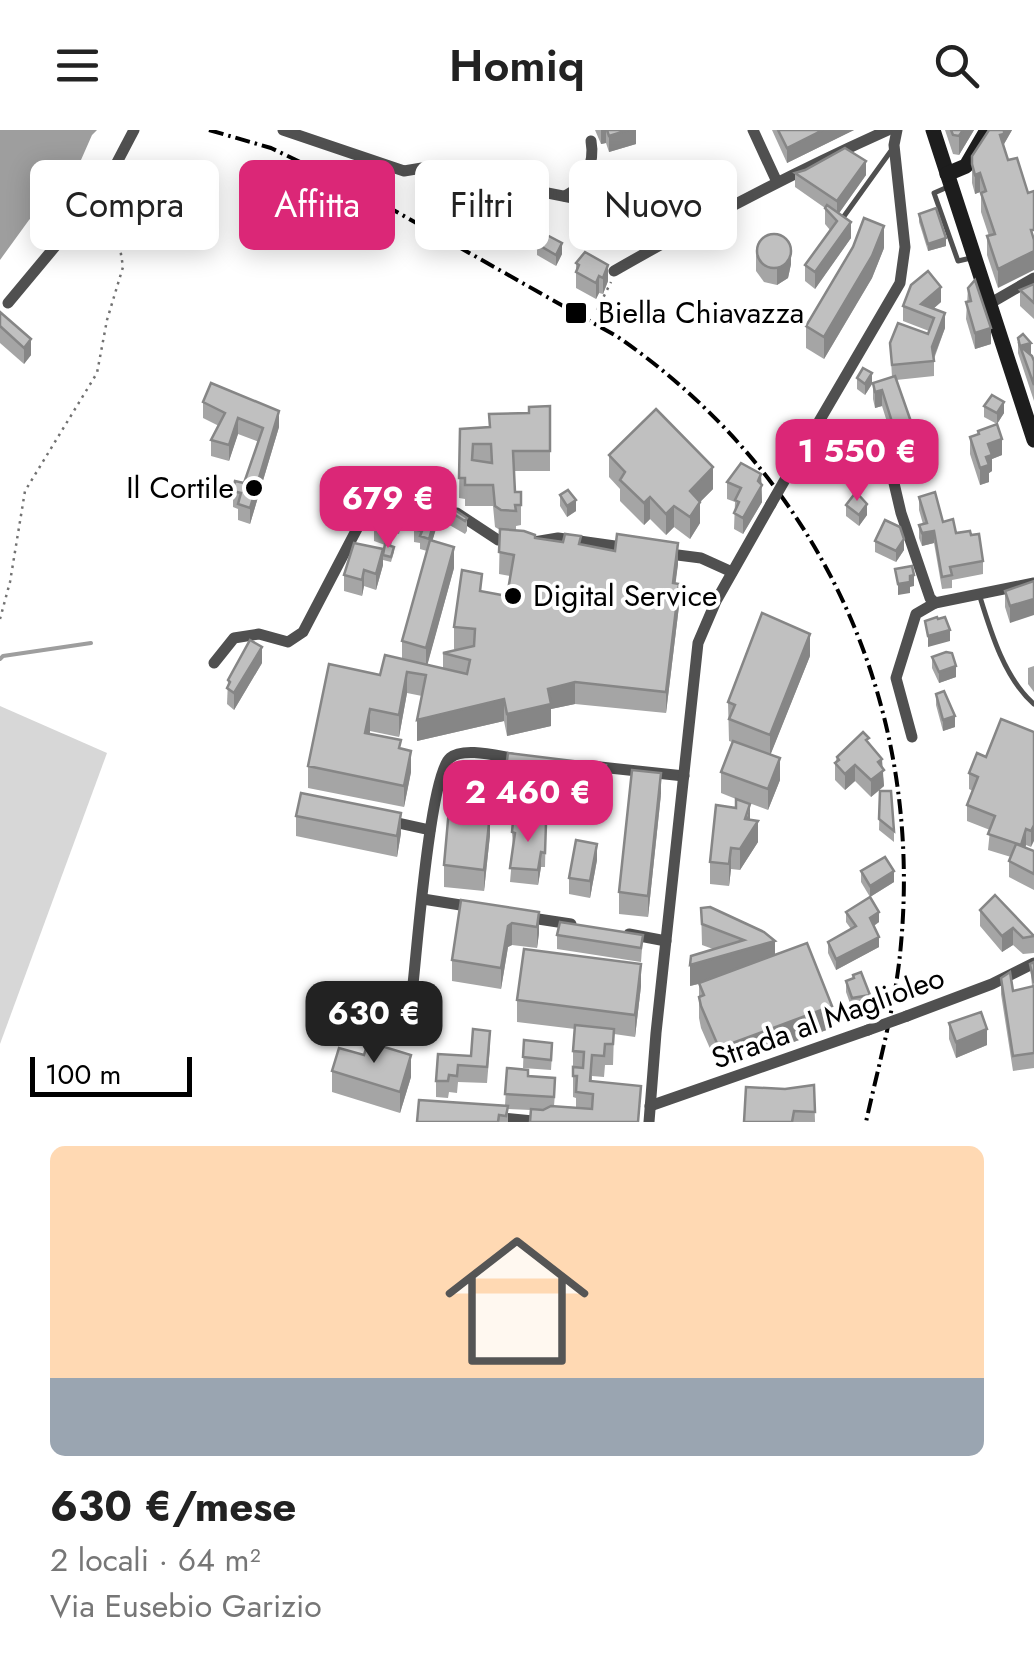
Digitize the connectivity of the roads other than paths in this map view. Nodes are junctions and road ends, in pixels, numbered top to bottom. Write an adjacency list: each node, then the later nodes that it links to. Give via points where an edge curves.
1 (134, 130): 19 (street, via 103,190)
2 (283, 130): 12 (street, via 404,171 422,168)
3 (753, 130): 11 (street)
4 (888, 130): 11 (street)
5 (897, 130): 9 (street)
6 (933, 130): 10 (main road)
7 (987, 130): 10 (main road, via 966,166)
8 (591, 142): 12 (street, via 591,166 576,191)
9 (894, 145): 15 (lane); 23 (street, bridge, via 905,248 900,283)
10 (949, 180): 20 (main road)
11 (778, 182): 14 (street)
12 (565, 196): 13 (street)
13 (569, 197)
14 (737, 203)
15 (842, 219)
16 (650, 250): 17 (street)
17 (614, 271)
18 (1034, 278): 20 (street)
19 (8, 303)
20 (989, 304): 21 (main road)
21 (1034, 440)
22 (886, 449): 26 (street)
23 (732, 572): 27 (street, via 701,558 558,538 498,540 437,500 389,487 370,502 303,632 288,642 259,634 234,638); 32 (street, via 698,642)
24 (1034, 584): 25 (street)
25 (979, 594): 26 (street); 28 (lane, via 991,634)
26 (934, 603): 29 (street, via 916,614 896,678)
27 (214, 662)
28 (1034, 704)
29 (912, 736)
30 (537, 761): 34 (street, via 451,756 442,768)
31 (574, 765): 32 (street)
32 (684, 776): 40 (street)
33 (375, 818): 34 (street)
34 (430, 830): 35 (street)
35 (423, 899): 36 (street); 42 (street)
36 (479, 908)
37 (516, 915): 38 (street)
38 (591, 928)
39 (610, 931): 40 (street)
40 (666, 941): 43 (street)
41 (1034, 963): 43 (street, Strada al Maglioleo, bridge, via 907,1016)
42 (413, 984)
43 (650, 1106): 46 (street)
44 (474, 1115): 45 (street)
45 (543, 1122)
46 (650, 1122)

